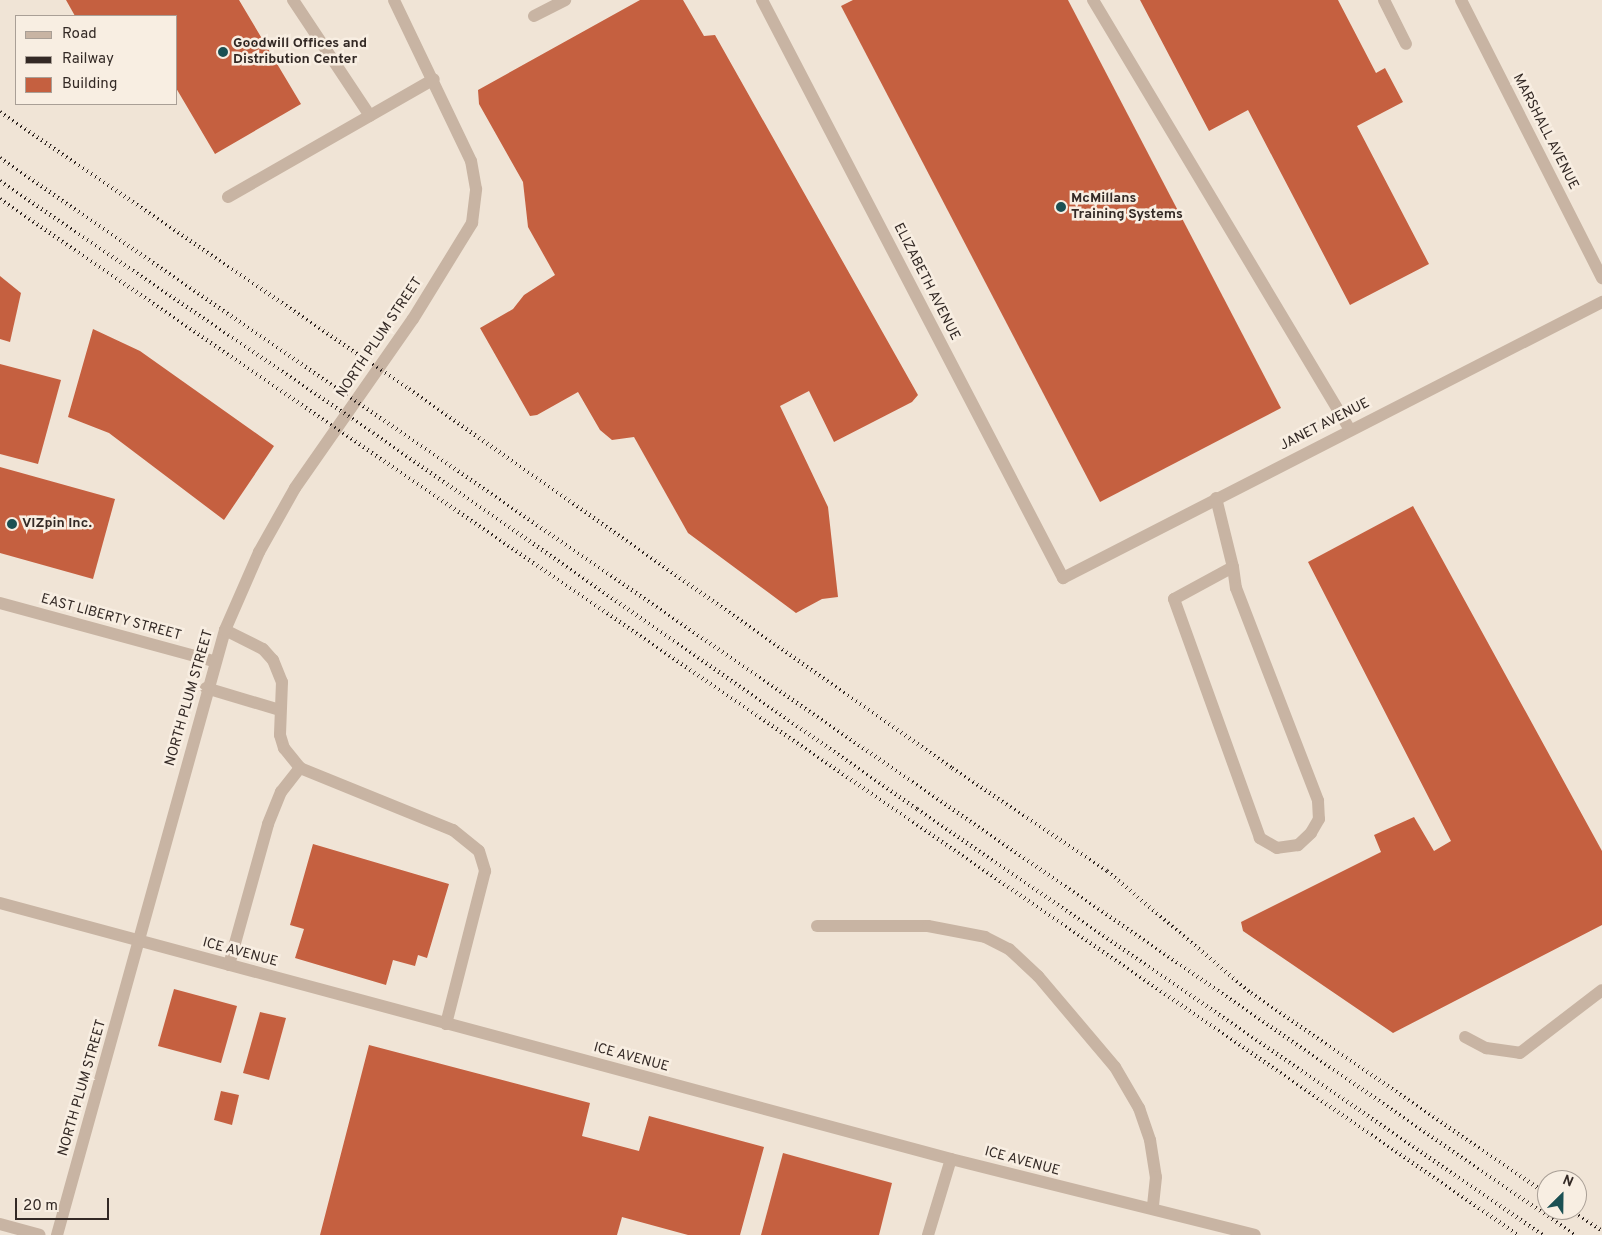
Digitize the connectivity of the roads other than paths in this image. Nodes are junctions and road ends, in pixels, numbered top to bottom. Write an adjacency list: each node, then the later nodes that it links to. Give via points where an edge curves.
1 (293, 0): 11 (street)
2 (394, 0): 10 (street, NORTH PLUM STREET)
3 (565, 0): 8 (street)
4 (762, 0): 18 (street, ELIZABETH AVENUE)
5 (1093, 0): 15 (street)
6 (1384, 0): 9 (street)
7 (1461, 0): 13 (street, MARSHALL AVENUE)
8 (534, 16)
9 (1406, 44)
10 (434, 79): 11 (street); 20 (street, NORTH PLUM STREET, via 471,161 476,189 472,223 413,319 295,488 259,552)
11 (370, 116): 12 (street)
12 (228, 197)
13 (1602, 278)
14 (1602, 302): 15 (street, JANET AVENUE)
15 (1350, 430): 16 (street, JANET AVENUE)
16 (1216, 498): 17 (street); 18 (street, JANET AVENUE)
17 (1233, 567): 17 (street, via 1236,588 1318,801 1319,819 1312,833 1298,845 1277,848 1260,838 1174,599)
18 (1063, 578)
19 (0, 603): 21 (street, EAST LIBERTY STREET)
20 (225, 630): 21 (street, NORTH PLUM STREET); 23 (street, via 263,649 273,660 282,682)
21 (214, 661): 22 (street, NORTH PLUM STREET)
22 (206, 688): 23 (street); 27 (street, NORTH PLUM STREET)
23 (280, 710): 24 (street, via 284,748)
24 (300, 768): 28 (street, via 282,792 268,824); 30 (street, via 454,830 479,851 485,871)
25 (0, 903): 27 (street, ICE AVENUE)
26 (817, 926): 33 (street, via 928,926 986,937 1009,949 1038,976 1115,1067 1139,1108 1150,1140 1156,1177)
27 (139, 941): 28 (street, ICE AVENUE); 36 (street, NORTH PLUM STREET)
28 (229, 966): 30 (street, ICE AVENUE)
29 (1602, 990): 31 (street, via 1520,1053 1486,1048)
30 (446, 1024): 32 (street, ICE AVENUE)
31 (1465, 1037)
32 (950, 1159): 33 (street, ICE AVENUE); 37 (street)
33 (1153, 1208): 38 (street, ICE AVENUE)
34 (0, 1224): 35 (street)
35 (40, 1235)
36 (57, 1235)
37 (928, 1235)
38 (1256, 1235)

